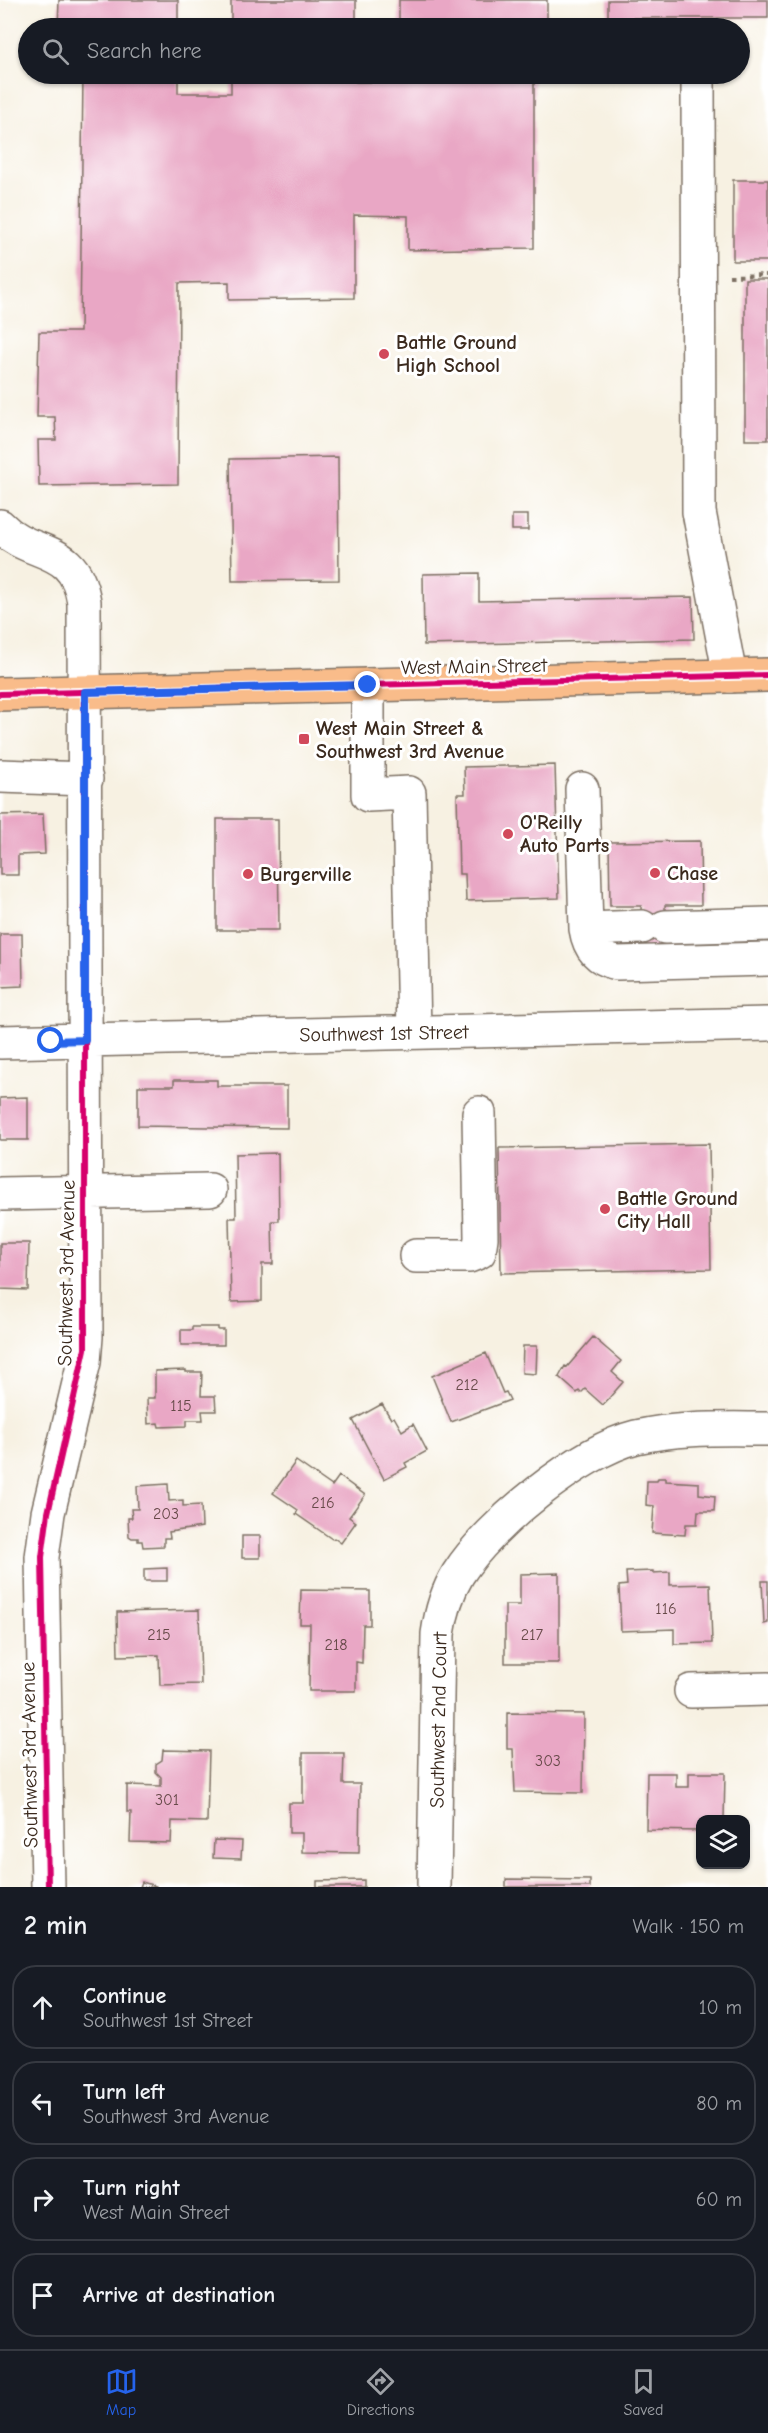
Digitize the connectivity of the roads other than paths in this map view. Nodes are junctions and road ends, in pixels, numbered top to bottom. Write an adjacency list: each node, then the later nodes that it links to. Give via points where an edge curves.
1 (698, 84): 4 (street, via 699,512)
2 (0, 526): 6 (street, Southwest 3rd Avenue, via 16,538 55,554 78,581 84,602)
3 (768, 675): 4 (main road, West Main Street)
4 (730, 676): 5 (main road, West Main Street)
5 (368, 685): 6 (main road, West Main Street); 15 (street, via 368,795 409,794)
6 (85, 692): 7 (main road, West Main Street); 9 (street, Southwest 3rd Avenue)
7 (0, 694)
8 (0, 776): 9 (street)
9 (86, 779): 16 (street, Southwest 3rd Avenue)
10 (582, 789): 12 (street)
11 (768, 924): 12 (street)
12 (585, 929): 13 (street, via 598,955 617,963)
13 (768, 959)
14 (767, 1020): 15 (street, Southwest 1st Street)
15 (414, 1032): 16 (street, Southwest 1st Street)
16 (85, 1040): 17 (street, Southwest 1st Street); 20 (street, Southwest 3rd Avenue)
17 (0, 1042)
18 (479, 1113): 22 (street, via 479,1252 469,1256)
19 (210, 1190): 20 (street)
20 (85, 1193): 21 (street); 26 (street, Southwest 3rd Avenue, via 84,1362 48,1513 42,1557)
21 (0, 1194)
22 (416, 1256)
23 (768, 1429): 27 (street, Southwest 2nd Court, via 666,1431 612,1445 547,1485 473,1552 454,1582 441,1614 438,1634)
24 (768, 1689): 25 (street)
25 (691, 1690)
26 (48, 1887)
27 (434, 1887)

